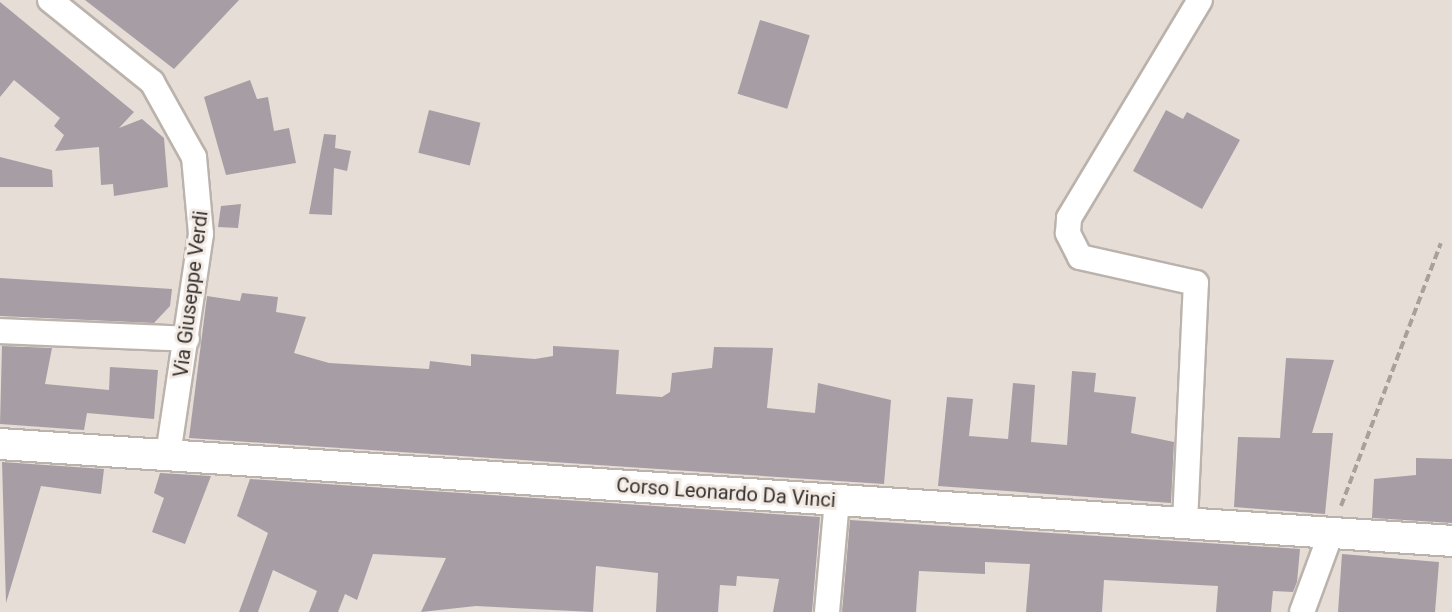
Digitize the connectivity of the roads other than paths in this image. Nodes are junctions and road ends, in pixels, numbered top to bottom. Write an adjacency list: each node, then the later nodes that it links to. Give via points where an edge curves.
1 (50, 0): 4 (street, Via Giuseppe Verdi, via 152,82 194,157 203,199)
2 (1200, 0): 8 (street, via 1069,218 1068,233 1080,257 1196,283)
3 (0, 331): 4 (street)
4 (187, 339): 6 (street, Via Giuseppe Verdi)
5 (0, 444): 6 (main road, Corso Leonardo Da Vinci)
6 (168, 456): 7 (main road, Corso Leonardo Da Vinci)
7 (837, 500): 8 (main road, Corso Leonardo Da Vinci); 11 (street)
8 (1185, 523): 9 (main road, Corso Leonardo Da Vinci)
9 (1331, 533): 10 (main road, Corso Leonardo Da Vinci); 12 (street)
10 (1452, 541)
11 (827, 612)
12 (1302, 612)

